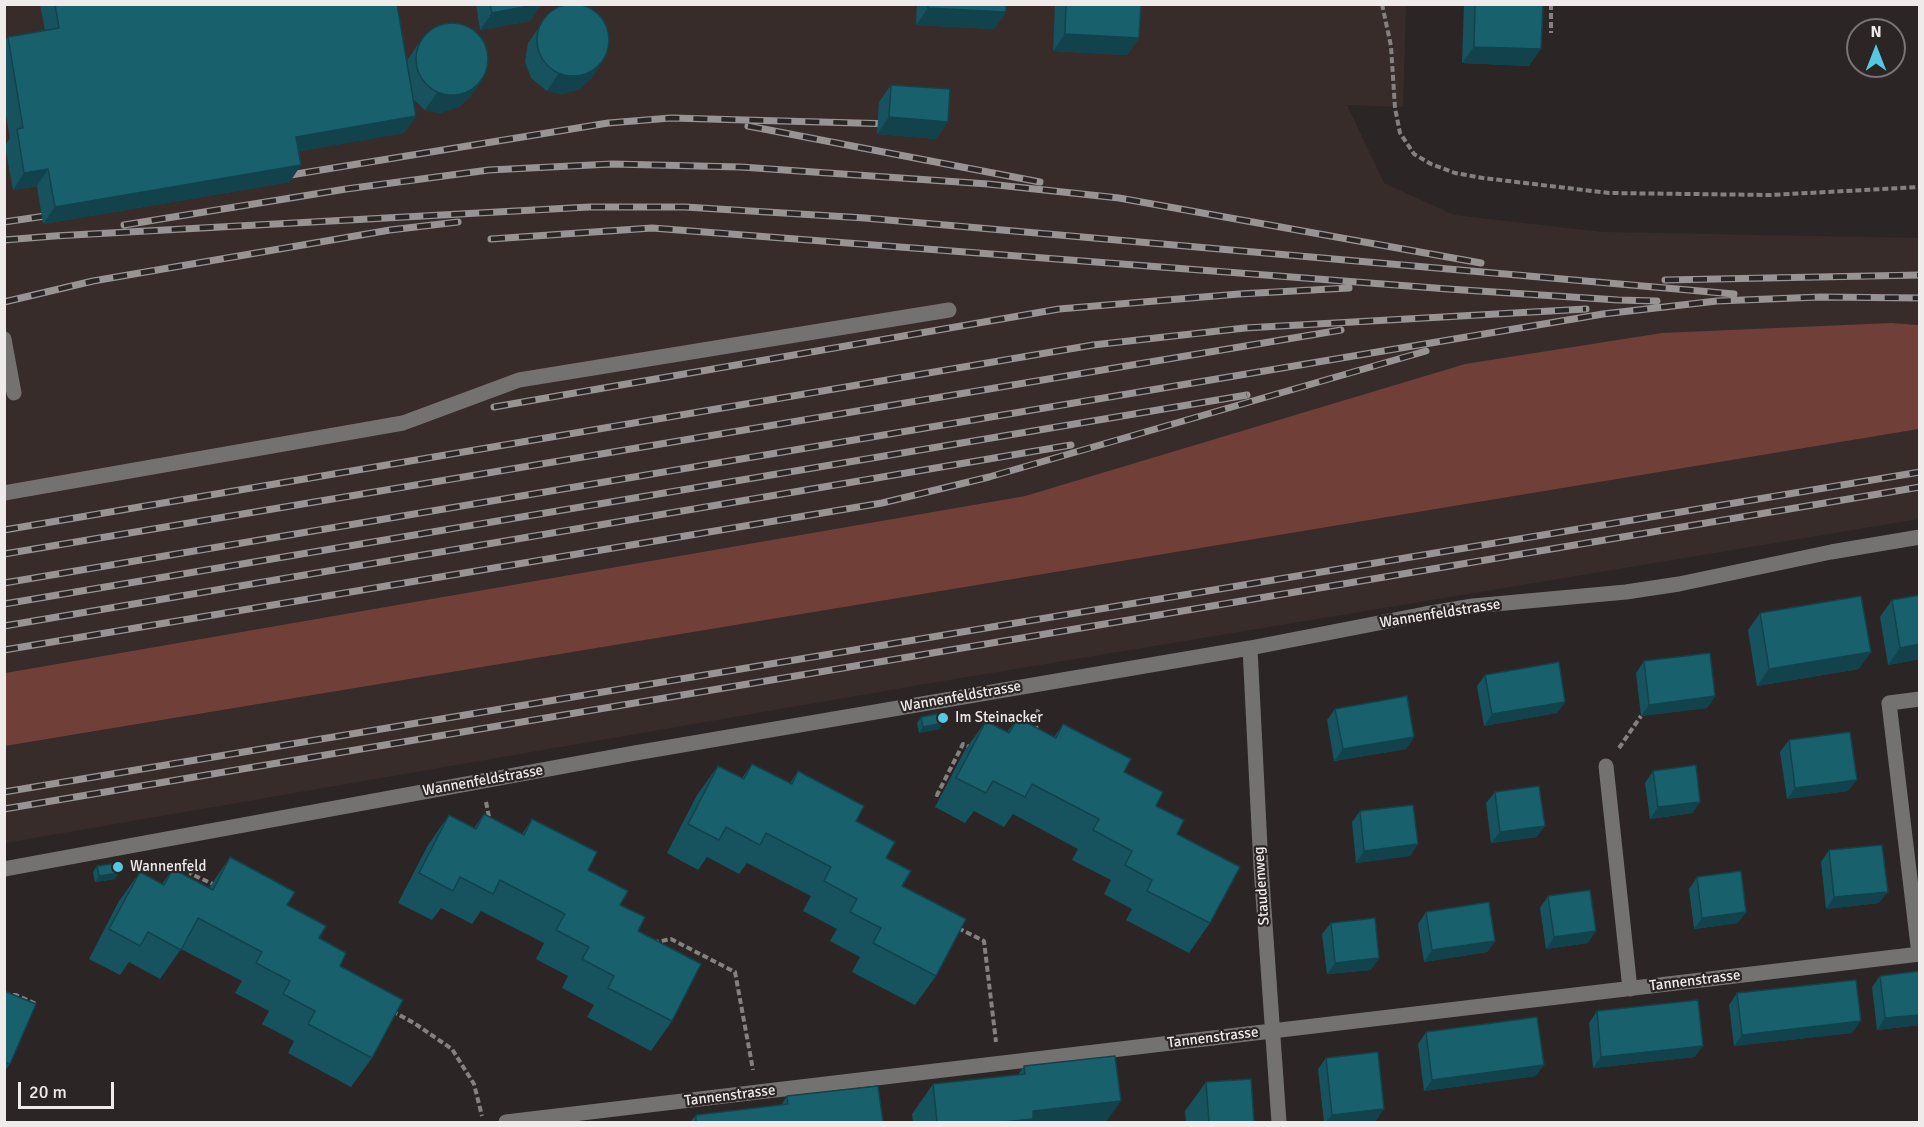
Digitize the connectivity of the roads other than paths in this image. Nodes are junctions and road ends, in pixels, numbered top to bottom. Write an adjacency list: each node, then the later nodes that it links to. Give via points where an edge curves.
1 (949, 310): 4 (street, via 519,380 403,423)
2 (4, 339): 3 (street)
3 (14, 393)
4 (4, 493)
5 (1920, 537): 6 (street, Wannenfeldstrasse, via 1668,586 1473,606)
6 (1250, 648): 9 (street, Wannenfeldstrasse); 12 (street, Staudenweg)
7 (1920, 699): 10 (street, via 1889,703)
8 (1606, 766): 11 (street)
9 (4, 869)
10 (1919, 954): 11 (street, Tannenstrasse)
11 (1630, 989): 12 (street, Tannenstrasse)
12 (1272, 1031): 13 (street, Tannenstrasse); 14 (street, Staudenweg)
13 (506, 1122)
14 (1279, 1122)

